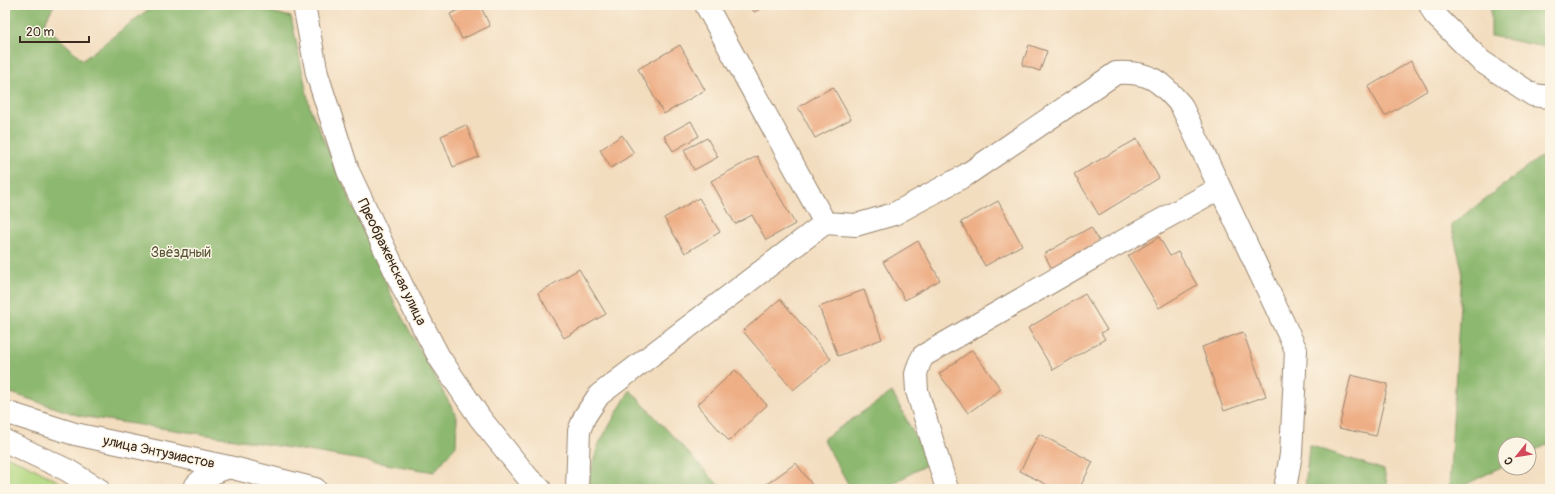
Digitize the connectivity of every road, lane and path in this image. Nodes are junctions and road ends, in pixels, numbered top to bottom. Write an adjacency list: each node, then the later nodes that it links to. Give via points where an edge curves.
1 (304, 5): 13 (street, Преображенская улица, via 317,74 348,171 406,294 439,357 480,418)
2 (706, 5): 6 (street)
3 (1430, 5): 4 (street, via 1436,15 1481,61 1533,94)
4 (1550, 98)
5 (1220, 188): 6 (street, via 1181,104 1164,86 1148,76 1131,72 1116,73 966,175 894,214 856,225); 15 (street, via 924,356 916,374 916,391); 16 (street, via 1296,350 1291,454)
6 (825, 222): 14 (street, via 599,395 585,416 579,431)
7 (5, 412): 9 (street, улица Энтузиастов, via 75,434)
8 (5, 441): 10 (street, via 66,470)
9 (229, 467): 11 (street, via 212,472 200,480); 12 (street, улица Энтузиастов)
10 (98, 489)
11 (193, 489)
12 (315, 489)
13 (540, 489)
14 (577, 489)
15 (946, 489)
16 (1285, 489)

